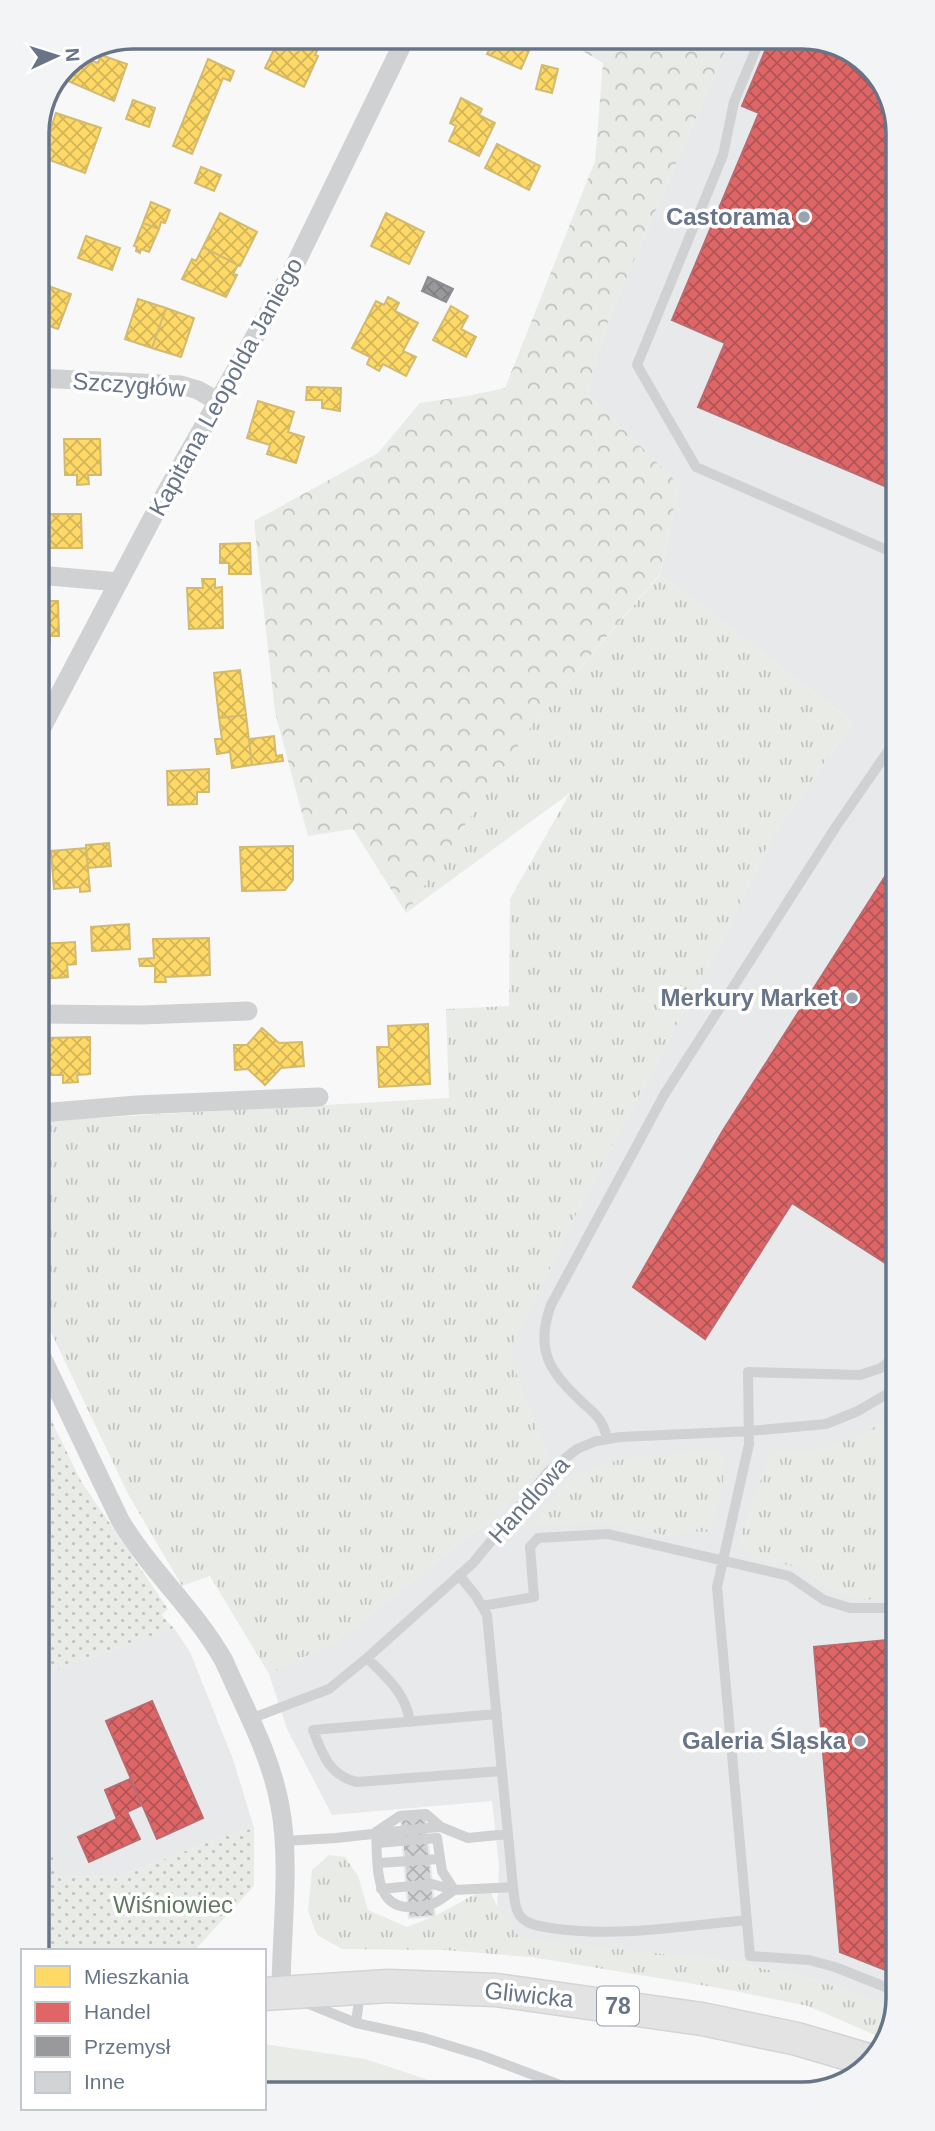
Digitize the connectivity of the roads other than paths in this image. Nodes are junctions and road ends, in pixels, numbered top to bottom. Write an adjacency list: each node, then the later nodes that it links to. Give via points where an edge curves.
1 (400, 49): 4 (street, Kapitana Leopolda Janiego, via 302,253)
2 (756, 49): 5 (lane, via 734,102 723,155 637,365 696,467)
3 (49, 379): 4 (street, Szczygłów, via 181,385)
4 (217, 401): 7 (street, Kapitana Leopolda Janiego)
5 (886, 550)
6 (49, 576): 7 (street)
7 (119, 582): 8 (street, Kapitana Leopolda Janiego)
8 (49, 712)
9 (886, 754): 18 (lane, via 664,1095 551,1305 542,1338 546,1354 555,1373 599,1416)
10 (248, 1011): 11 (street)
11 (49, 1014)
12 (319, 1097): 13 (street)
13 (49, 1112)
14 (886, 1364): 17 (lane, via 860,1375 748,1373)
15 (49, 1372): 25 (street, via 120,1520 135,1545 205,1629)
16 (886, 1394): 17 (lane, Handlowa, via 843,1419)
17 (750, 1431): 18 (lane, Handlowa); 19 (lane)
18 (607, 1438): 20 (lane, Handlowa, via 577,1448 559,1462)
19 (722, 1560): 21 (lane, via 608,1534 538,1538 530,1547 534,1597); 22 (lane, via 789,1576 837,1605); 36 (lane, via 717,1587)
20 (459, 1575): 21 (lane); 23 (lane, Handlowa)
21 (482, 1606): 24 (lane, via 488,1623)
22 (886, 1609)
23 (367, 1658): 25 (lane, Handlowa, via 329,1689); 26 (lane, via 400,1690)
24 (497, 1714): 26 (lane); 27 (lane)
25 (250, 1719): 30 (street, via 276,1788)
26 (410, 1722): 27 (lane, via 313,1730 332,1769 357,1782)
27 (502, 1771): 28 (lane)
28 (508, 1834): 29 (lane, via 468,1838 440,1827); 33 (lane)
29 (376, 1838): 30 (lane); 31 (lane, via 437,1838); 32 (lane)
30 (283, 1841): 39 (street)
31 (439, 1859): 32 (lane); 35 (lane)
32 (379, 1864): 34 (lane)
33 (513, 1887): 35 (lane); 36 (lane, via 520,1916 542,1927 608,1932)
34 (381, 1889): 35 (lane, via 432,1884); 35 (lane, via 392,1904 408,1908 434,1906)
35 (454, 1890)
36 (747, 1920): 38 (lane, via 750,1956 809,1960)
37 (361, 1987): 39 (main road, Gliwicka / 78); 40 (lane); 41 (main road, Gliwicka / 78, via 496,1990 624,2006 797,2039)
38 (886, 1987)
39 (272, 1993): 40 (lane)
40 (356, 2023): 42 (lane, via 424,2038)
41 (860, 2058)
42 (552, 2082)

